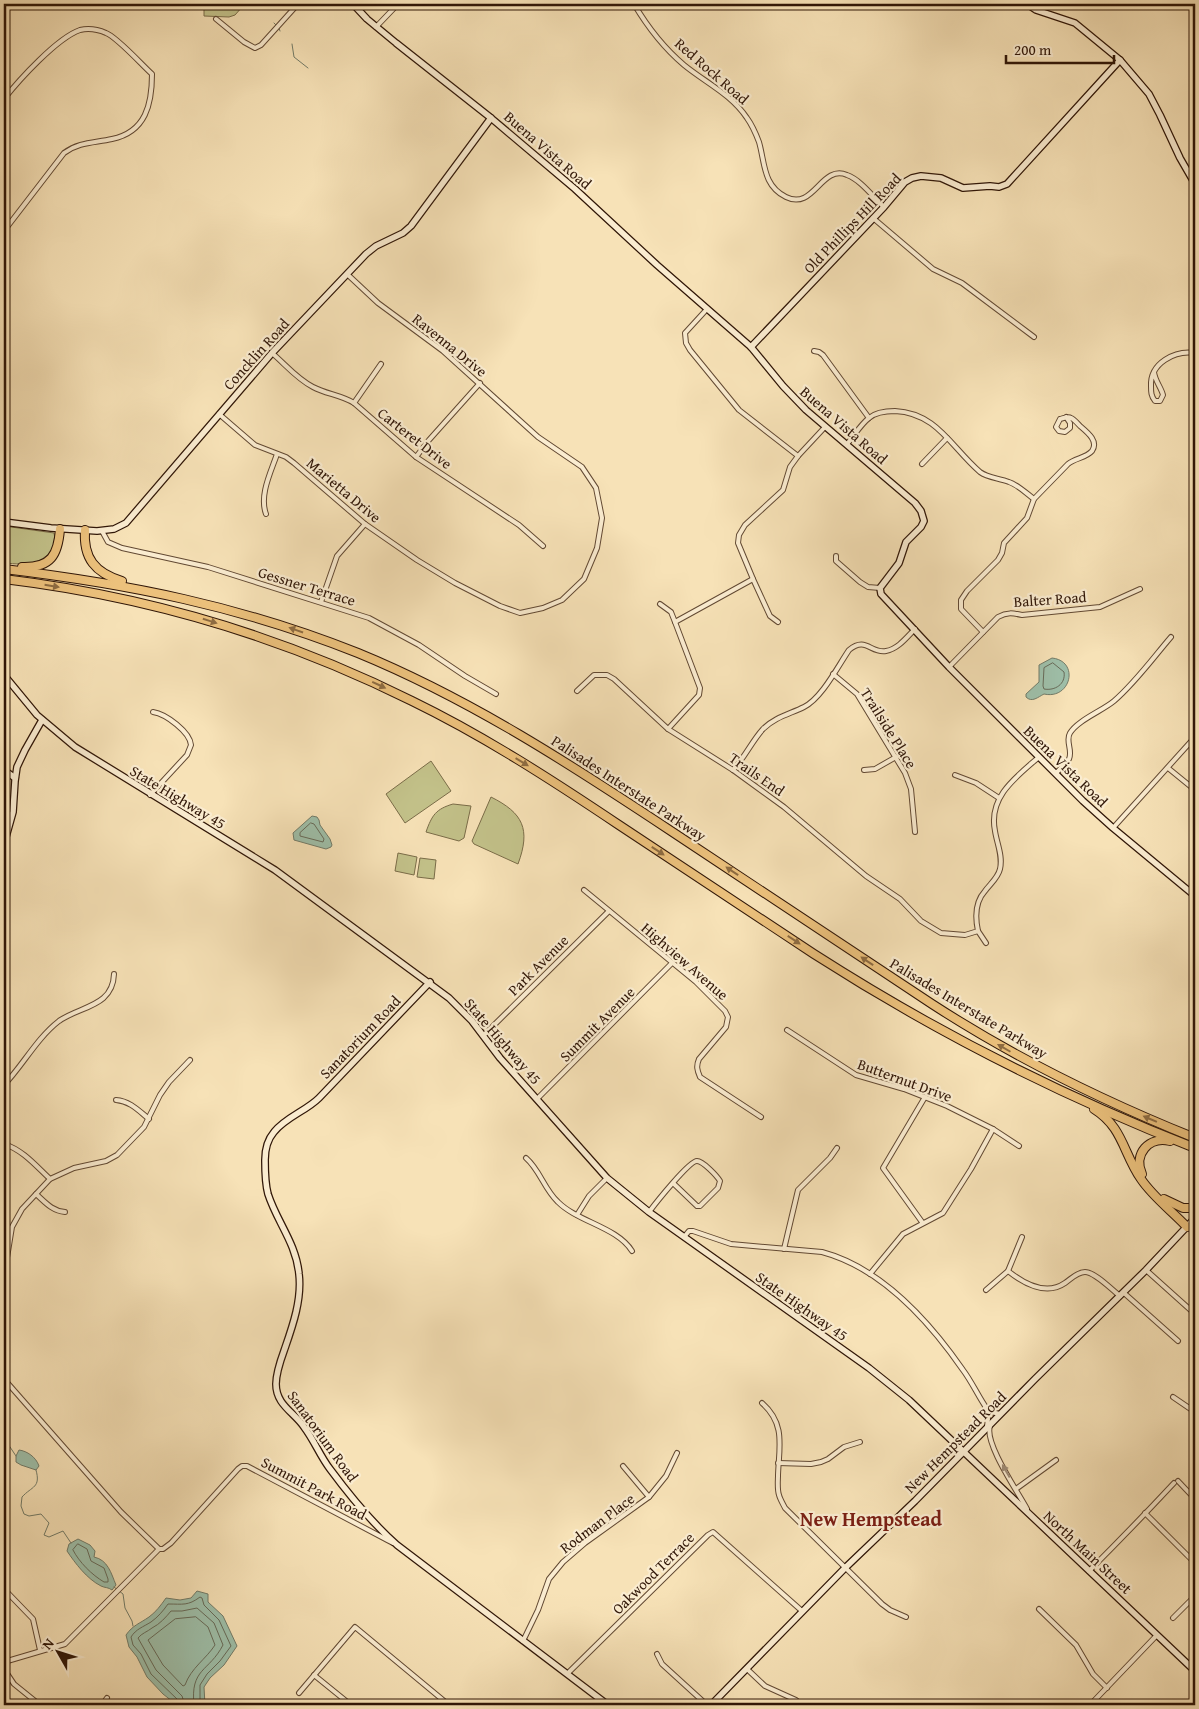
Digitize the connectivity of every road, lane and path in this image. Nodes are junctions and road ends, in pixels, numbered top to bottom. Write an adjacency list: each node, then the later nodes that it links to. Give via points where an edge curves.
1 (298, 4): 6 (street, via 255,48)
2 (353, 4): 7 (street, Buena Vista Road)
3 (398, 4): 7 (street)
4 (634, 4): 12 (street, Red Rock Road, via 656,35 683,64 721,90 742,110 759,142 765,175 774,189 787,198 804,199 830,174 838,172 853,178)
5 (1027, 4): 8 (street, via 1075,23)
6 (216, 19)
7 (376, 27): 10 (street, Buena Vista Road)
8 (1120, 60): 11 (street, via 1148,94); 12 (street, Old Phillips Hill Road, via 1007,184 963,188 941,178 921,176 905,182)
9 (4, 99): 14 (street, via 33,66 81,30 94,29 108,34 152,74 150,107 137,126 114,139 85,143 64,153)
10 (491, 118): 15 (street, Concklin Road, via 411,226 376,246); 16 (street, Buena Vista Road)
11 (1195, 184)
12 (884, 207): 13 (street, Old Phillips Hill Road)
13 (873, 218): 17 (street, via 932,269 962,283); 18 (street, Old Phillips Hill Road)
14 (4, 230)
15 (347, 274): 20 (street, Concklin Road); 24 (street, Ravenna Drive, via 378,303 443,350)
16 (708, 308): 18 (street, Buena Vista Road); 33 (street, via 685,333 690,350 739,410)
17 (1034, 337)
18 (751, 347): 29 (street, Buena Vista Road, via 794,399)
19 (814, 351): 28 (street, via 823,355)
20 (272, 353): 25 (street, Carteret Drive, via 306,383); 26 (street, Concklin Road)
21 (1195, 353): 23 (street, via 1185,351 1171,356)
22 (381, 364): 25 (street)
23 (1154, 372): 23 (street, via 1151,396 1160,401 1162,390)
24 (480, 383): 34 (street); 48 (street, Ravenna Drive, via 538,437 582,467 596,488 602,518 597,548 584,578 562,600 520,613)
25 (354, 403): 34 (street, Carteret Drive)
26 (219, 414): 32 (street, Marietta Drive, via 255,444); 42 (street, Concklin Road, via 131,519)
27 (1066, 417): 36 (street, via 1071,417 1091,437 1093,450 1068,464)
28 (869, 418): 30 (street, via 888,411 906,412 924,418); 31 (street)
29 (824, 427): 31 (street, Buena Vista Road); 33 (street)
30 (947, 438): 35 (street); 36 (street, via 981,472 1012,483)
31 (847, 444): 49 (street, Buena Vista Road, via 914,503 924,521 906,542 899,563)
32 (277, 454): 37 (street, via 263,498); 39 (street, Marietta Drive, via 294,463)
33 (798, 456): 47 (street, via 787,474 783,490 745,525 739,535 738,543)
34 (416, 457): 43 (street, Carteret Drive, via 519,525)
35 (922, 464)
36 (1034, 499): 57 (street, via 1027,518 1004,543 998,560 961,600 961,609)
37 (266, 514)
38 (4, 522): 40 (street, Concklin Road)
39 (364, 524): 48 (street, Marietta Drive); 52 (street, via 338,556)
40 (60, 529): 41 (street, Concklin Road); 45 (highway, via 58,548 48,561 33,567)
41 (85, 530): 42 (street, Concklin Road); 51 (highway, via 87,554 103,572 118,580)
42 (102, 531): 52 (street, Gessner Terrace, via 108,542 122,548 208,567)
43 (543, 546)
44 (836, 556): 49 (street, via 836,561 860,582)
45 (4, 568): 51 (highway, Palisades Interstate Parkway, via 100,581)
46 (4, 579): 95 (highway, Palisades Interstate Parkway, one-way to 95, via 101,594 205,620 307,654 412,700 529,766 855,979 954,1036)
47 (752, 579): 54 (street); 55 (street, via 770,616)
48 (455, 583)
49 (880, 588): 56 (street, Buena Vista Road)
50 (1140, 589): 57 (street, Balter Road, via 1100,607 1004,614)
51 (179, 597): 102 (highway, Palisades Interstate Parkway, one-way to 51, via 1077,1087 977,1032 573,766 469,706 408,675 334,644 251,616)
52 (321, 602): 63 (street, Gessner Terrace, via 385,625)
53 (660, 604): 54 (street)
54 (676, 622): 66 (street, via 700,688 699,695)
55 (778, 622)
56 (915, 629): 59 (street, Buena Vista Road); 61 (street, via 901,643 886,651 861,644 854,646)
57 (983, 632): 59 (street, Balter Road)
58 (1171, 637): 74 (street, via 1114,701 1070,733 1070,757)
59 (949, 667): 69 (street, Buena Vista Road)
60 (4, 674): 65 (street, State Highway 45)
61 (833, 674): 68 (street, Trailside Place, via 857,694); 72 (street, via 805,707 786,714 763,729)
62 (577, 692): 66 (street, Trails End, via 594,675 607,675)
63 (496, 694)
64 (153, 712): 78 (street, via 165,716 187,734 191,745 188,754)
65 (42, 720): 76 (street, via 23,753); 78 (street, State Highway 45, via 80,751)
66 (668, 729): 72 (street, Trails End)
67 (1195, 737): 70 (street)
68 (896, 757): 73 (street, via 875,769); 81 (street, Trailside Place, via 911,789)
69 (1040, 757): 74 (street, Buena Vista Road); 79 (street)
70 (1168, 768): 77 (street); 80 (street)
71 (4, 770): 76 (street)
72 (733, 770): 86 (street, Trails End, via 784,807 941,934 965,935)
73 (864, 770)
74 (1056, 773): 80 (street, Buena Vista Road)
75 (955, 775): 79 (street, via 976,783)
76 (15, 778): 82 (street, via 13,812)
77 (1195, 790)
78 (150, 795): 90 (street, State Highway 45, via 275,870)
79 (999, 798): 86 (street, via 993,820 1000,856 999,871 977,904)
80 (1113, 828): 84 (street, Buena Vista Road)
81 (915, 832)
82 (4, 844)
83 (584, 890): 85 (street, Highview Avenue)
84 (1195, 896)
85 (609, 911): 88 (street, Highview Avenue); 92 (street, Park Avenue)
86 (978, 931): 87 (street)
87 (986, 943)
88 (672, 963): 98 (street, Summit Avenue); 99 (street, Highview Avenue, via 721,1005 728,1017 726,1027 699,1059 700,1077)
89 (114, 974): 94 (street, via 112,989 107,995 58,1022)
90 (430, 982): 92 (street, State Highway 45); 150 (street, Sanatorium Road, via 311,1106 274,1132 265,1156 268,1192 294,1251 299,1277 294,1316 277,1376 277,1393 288,1411 306,1429 329,1468 377,1527)
91 (787, 1030): 96 (street, Butternut Drive, via 856,1075)
92 (484, 1035): 98 (street, State Highway 45)
93 (190, 1060): 100 (street, via 169,1082)
94 (4, 1085)
95 (1050, 1085): 106 (highway, Palisades Interstate Parkway); 118 (highway, via 1109,1120 1143,1182)
96 (926, 1097): 101 (street, Butternut Drive); 117 (street, via 883,1168)
97 (116, 1100): 100 (street, via 129,1103)
98 (537, 1100): 108 (street, State Highway 45)
99 (760, 1117)
100 (149, 1119): 109 (street, via 118,1155 74,1168)
101 (993, 1129): 104 (street, Butternut Drive); 117 (street, via 942,1213)
102 (1195, 1138)
103 (4, 1144): 109 (street, via 20,1151)
104 (1019, 1146)
105 (837, 1148): 121 (street, via 798,1190)
106 (1195, 1148): 112 (highway, via 1162,1139 1150,1142 1142,1150 1141,1172)
107 (526, 1158): 116 (street, via 558,1203)
108 (607, 1178): 115 (street, State Highway 45); 116 (street, via 589,1196)
109 (50, 1180): 111 (street)
110 (673, 1183): 110 (street, via 696,1161 707,1167 720,1182 700,1206); 115 (street)
111 (36, 1194): 114 (street, via 52,1208); 126 (street, via 12,1227)
112 (1164, 1199): 113 (highway, via 1182,1208); 118 (highway)
113 (1195, 1208)
114 (65, 1212)
115 (649, 1212): 119 (street, State Highway 45)
116 (578, 1215): 122 (street, via 620,1238)
117 (922, 1222): 125 (street, via 903,1234)
118 (1191, 1223): 123 (street, New Hempstead Road)
119 (684, 1237): 121 (street, via 693,1231 731,1244); 140 (street, State Highway 45, via 869,1368)
120 (1022, 1237): 124 (street)
121 (784, 1249): 125 (street, via 812,1250 835,1256)
122 (632, 1251)
123 (1146, 1270): 128 (street, New Hempstead Road); 129 (street)
124 (1008, 1271): 127 (street); 128 (street, via 1020,1280 1041,1288 1052,1288 1086,1272)
125 (870, 1274): 134 (street, via 923,1319 963,1369)
126 (4, 1276)
127 (986, 1290)
128 (1122, 1294): 130 (street); 136 (street, New Hempstead Road)
129 (1195, 1314)
130 (1178, 1341)
131 (4, 1379): 151 (street, via 121,1512)
132 (1173, 1397): 135 (street)
133 (762, 1404): 143 (street, via 777,1420)
134 (984, 1404): 136 (street, via 990,1412); 138 (street, via 988,1423)
135 (1195, 1412)
136 (1000, 1414): 137 (street, New Hempstead Road)
137 (992, 1423): 138 (street, New Hempstead Road); 145 (street, one-way to 137, via 992,1446 988,1432)
138 (985, 1430): 140 (street, New Hempstead Road)
139 (860, 1442): 143 (street, via 844,1447 821,1462)
140 (964, 1451): 149 (street, North Main Street); 153 (street, New Hempstead Road)
141 (677, 1453): 146 (street, Rodman Place, via 666,1476)
142 (1056, 1460): 145 (street)
143 (778, 1463): 153 (street, via 778,1494 786,1508)
144 (622, 1466): 146 (street)
145 (1016, 1489): 149 (street)
146 (649, 1497): 162 (street, Rodman Place, via 563,1562 549,1579)
147 (1195, 1499): 148 (street, via 1176,1482)
148 (1145, 1513): 152 (street); 154 (street)
149 (1029, 1514): 154 (street, North Main Street)
150 (397, 1545): 151 (street, Summit Park Road, via 242,1466 171,1543); 162 (street, Summit Park Road)
151 (159, 1549): 163 (street, via 65,1644)
152 (1195, 1563)
153 (845, 1568): 158 (street, New Hempstead Road); 159 (street, via 882,1604)
154 (1089, 1571): 161 (street, North Main Street)
155 (4, 1589): 163 (street, via 33,1619)
156 (1195, 1596): 160 (street)
157 (1039, 1609): 171 (street, via 1076,1645 1093,1674)
158 (802, 1611): 166 (street, New Hempstead Road); 169 (street, Oakwood Terrace, via 713,1532)
159 (906, 1617)
160 (1173, 1618)
161 (1157, 1635): 168 (street, North Main Street); 171 (street)
162 (523, 1641): 169 (street, Summit Park Road)
163 (40, 1650): 165 (street)
164 (657, 1654): 180 (street, via 662,1664)
165 (4, 1662)
166 (747, 1669): 181 (street, New Hempstead Road); 182 (street, via 765,1686)
167 (4, 1670): 174 (street)
168 (1195, 1671)
169 (567, 1674): 179 (street, Summit Park Road)
170 (314, 1675): 172 (street); 177 (street); 178 (street, via 355,1627)
171 (1106, 1688): 183 (street)
172 (298, 1693)
173 (107, 1698): 176 (street)
174 (33, 1703): 175 (street)
175 (40, 1705)
176 (102, 1705)
177 (351, 1705)
178 (449, 1705)
179 (608, 1705)
180 (707, 1705)
181 (711, 1705)
182 (802, 1705)
183 (1090, 1705)

